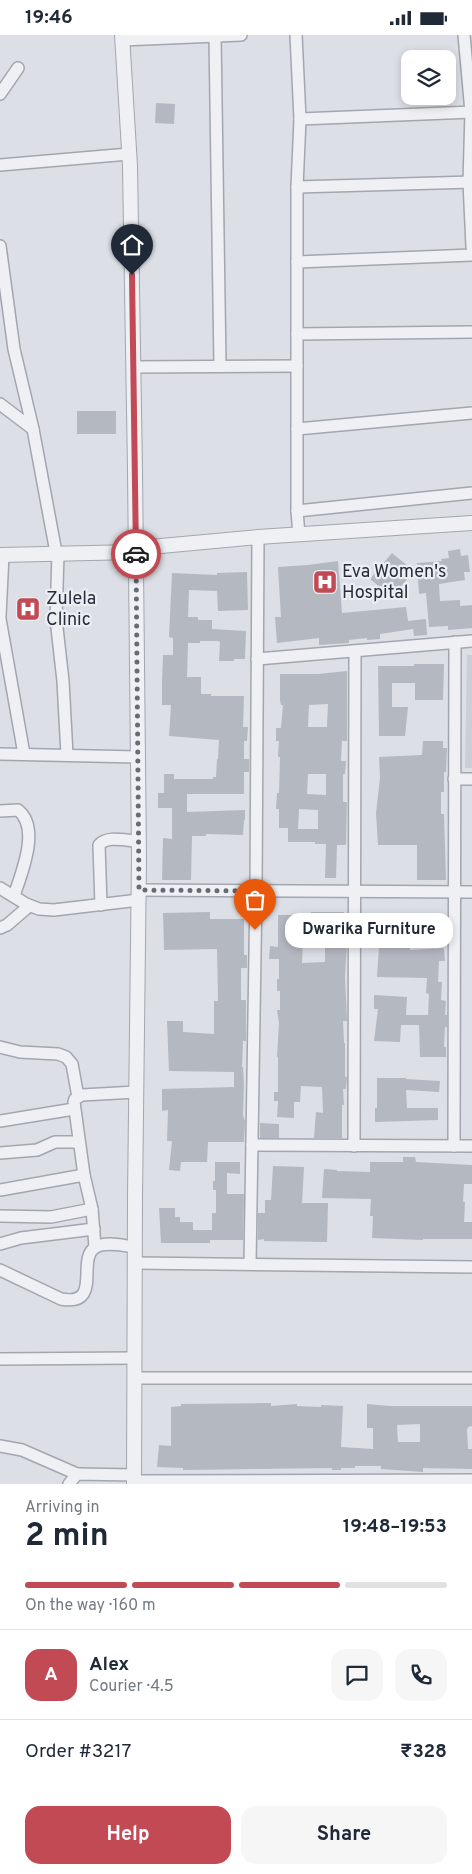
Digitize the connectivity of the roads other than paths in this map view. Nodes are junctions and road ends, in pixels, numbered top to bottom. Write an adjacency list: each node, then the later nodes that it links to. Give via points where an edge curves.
1 (241, 35): 4 (street)
2 (296, 35): 9 (street)
3 (464, 35): 8 (street)
4 (215, 36): 5 (street); 20 (street)
5 (122, 37): 10 (street)
6 (18, 68): 7 (street)
7 (0, 94)
8 (472, 112): 9 (street); 12 (street)
9 (300, 119): 13 (street)
10 (130, 155): 11 (street); 22 (street)
11 (0, 165)
12 (471, 182): 13 (street); 15 (street)
13 (297, 187): 17 (street)
14 (0, 246): 25 (street, via 14,349)
15 (472, 247)
16 (472, 255): 17 (street)
17 (297, 262): 19 (street)
18 (472, 332): 19 (street)
19 (297, 334): 21 (street)
20 (220, 366): 21 (street); 22 (street)
21 (297, 366): 26 (street)
22 (134, 367): 32 (street)
23 (0, 404): 25 (street)
24 (472, 413): 26 (street)
25 (33, 429): 33 (street)
26 (297, 429): 28 (street)
27 (472, 493): 28 (street)
28 (297, 511): 30 (street)
29 (472, 523): 30 (street)
30 (299, 535): 31 (street)
31 (258, 537): 32 (street); 39 (street)
32 (141, 548): 33 (street); 43 (street)
33 (56, 550): 34 (street); 42 (street, via 56,619)
34 (1, 553): 35 (street)
35 (0, 617): 41 (street)
36 (472, 641): 37 (street)
37 (455, 642): 38 (street); 44 (street)
38 (355, 651): 39 (street); 50 (street)
39 (257, 659): 49 (street)
40 (0, 752): 41 (street)
41 (24, 754): 42 (street)
42 (67, 755): 43 (street)
43 (138, 757): 47 (street)
44 (454, 779): 45 (street); 51 (street)
45 (472, 779)
46 (0, 811): 54 (street, via 18,810 26,822 29,841)
47 (139, 841): 53 (street); 55 (street, via 108,840 99,845)
48 (1, 889): 54 (street)
49 (256, 891): 50 (street); 53 (street); 64 (street)
50 (354, 891): 51 (street); 65 (street)
51 (454, 892): 52 (street); 66 (street)
52 (472, 892)
53 (139, 895): 55 (street); 59 (street)
54 (14, 896): 56 (street)
55 (101, 905): 56 (street, via 54,910)
56 (29, 906): 57 (street)
57 (0, 928)
58 (0, 1047): 60 (street, via 20,1053 66,1057 72,1063)
59 (136, 1092): 60 (street); 76 (street)
60 (78, 1097): 61 (street)
61 (74, 1109): 62 (street); 63 (street)
62 (0, 1121)
63 (79, 1142): 68 (street, via 55,1142 37,1150); 69 (street)
64 (252, 1145): 65 (street); 78 (street)
65 (354, 1145): 66 (street)
66 (454, 1146): 67 (street)
67 (472, 1146)
68 (0, 1153)
69 (84, 1175): 70 (street); 71 (street)
70 (0, 1190)
71 (92, 1209): 72 (street, via 51,1217); 73 (street)
72 (0, 1215)
73 (94, 1229): 74 (street, via 21,1238); 75 (street)
74 (0, 1245)
75 (95, 1247): 76 (street, via 103,1244); 80 (street, via 89,1256 86,1290 78,1299 61,1299)
76 (135, 1247): 77 (street)
77 (135, 1263): 78 (street); 81 (street)
78 (250, 1265): 79 (street)
79 (472, 1267)
80 (0, 1270)
81 (135, 1358): 82 (street); 83 (street)
82 (0, 1359)
83 (134, 1378): 84 (street); 88 (street)
84 (472, 1378)
85 (0, 1446): 86 (street, via 22,1450)
86 (78, 1474): 87 (street); 92 (street)
87 (109, 1479): 88 (street)
88 (134, 1480): 90 (street)
89 (472, 1480): 91 (street)
90 (243, 1482): 91 (street)
91 (340, 1482)
92 (69, 1484)

